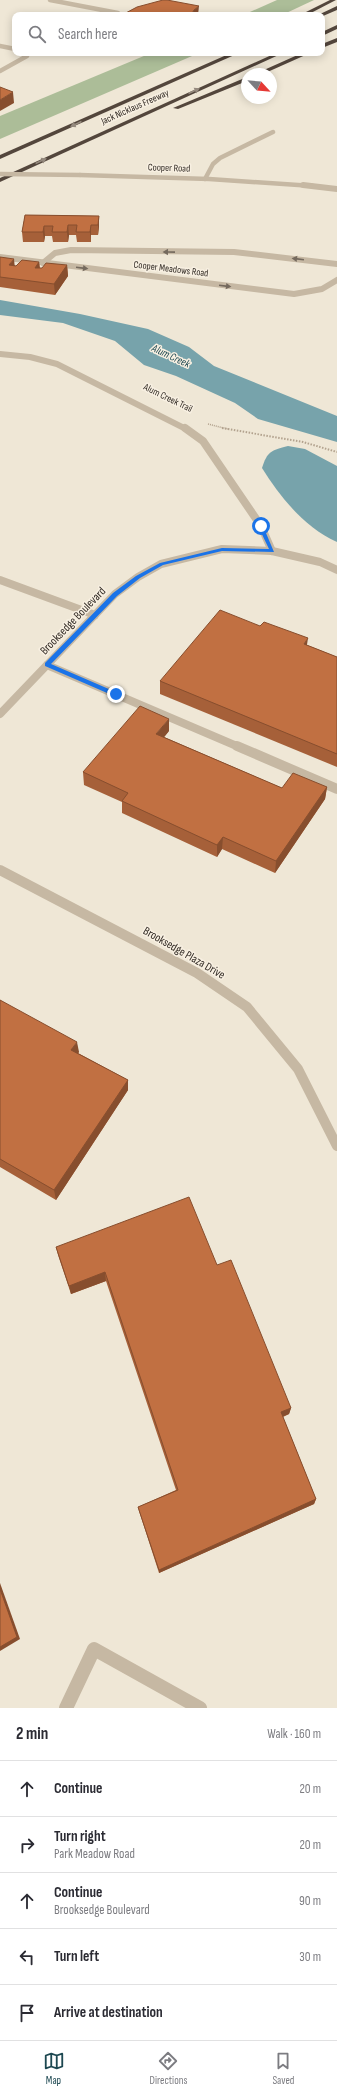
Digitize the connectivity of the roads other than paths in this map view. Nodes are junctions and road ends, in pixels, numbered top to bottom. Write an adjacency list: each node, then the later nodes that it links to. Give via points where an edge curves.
1 (50, 0): 4 (street)
2 (331, 1): 5 (highway)
3 (337, 8): 6 (highway)
4 (113, 12)
5 (309, 12)
6 (325, 13)
7 (337, 27): 8 (highway)
8 (325, 33)
9 (337, 40): 10 (highway)
10 (325, 45)
11 (0, 46): 12 (street)
12 (12, 48)
13 (27, 56): 19 (street)
14 (222, 56): 20 (highway)
15 (229, 56): 20 (highway, Jack Nicklaus Freeway)
16 (273, 56): 23 (highway, Jack Nicklaus Freeway, one-way to 16)
17 (300, 56): 18 (highway)
18 (272, 68)
19 (0, 71)
20 (175, 80): 24 (highway, Jack Nicklaus Freeway, one-way to 24)
21 (241, 81): 23 (highway)
22 (273, 132): 26 (street, via 220,158 213,164)
23 (57, 154): 27 (highway, Jack Nicklaus Freeway, one-way to 23)
24 (0, 156)
25 (0, 174): 26 (street, Cooper Road, bridge)
26 (205, 179): 28 (street, Cooper Road)
27 (0, 180)
28 (337, 189)
29 (0, 257): 30 (street, Cooper Meadows Road)
30 (43, 263): 31 (street, one-way to 30, via 234,252 72,250 53,253); 32 (street, Cooper Meadows Road, one-way to 32, via 294,294 322,289)
31 (337, 264)
32 (337, 280)
33 (0, 354): 34 (street, via 30,357 58,364 179,424 203,441 261,526)
34 (272, 551): 35 (street, Brooksedge Boulevard, via 320,562); 37 (street, Brooksedge Boulevard, via 222,549 161,564 115,594)
35 (337, 570)
36 (0, 580): 37 (street)
37 (95, 615): 38 (street, Brooksedge Boulevard)
38 (47, 665): 39 (street, Brooksedge Boulevard); 40 (street)
39 (0, 714)
40 (337, 789)
41 (0, 870): 42 (street, Brooksedge Plaza Drive, via 197,972 248,1007 298,1069)
42 (337, 1146)
43 (66, 1708): 44 (street, via 94,1649)
44 (200, 1708)

